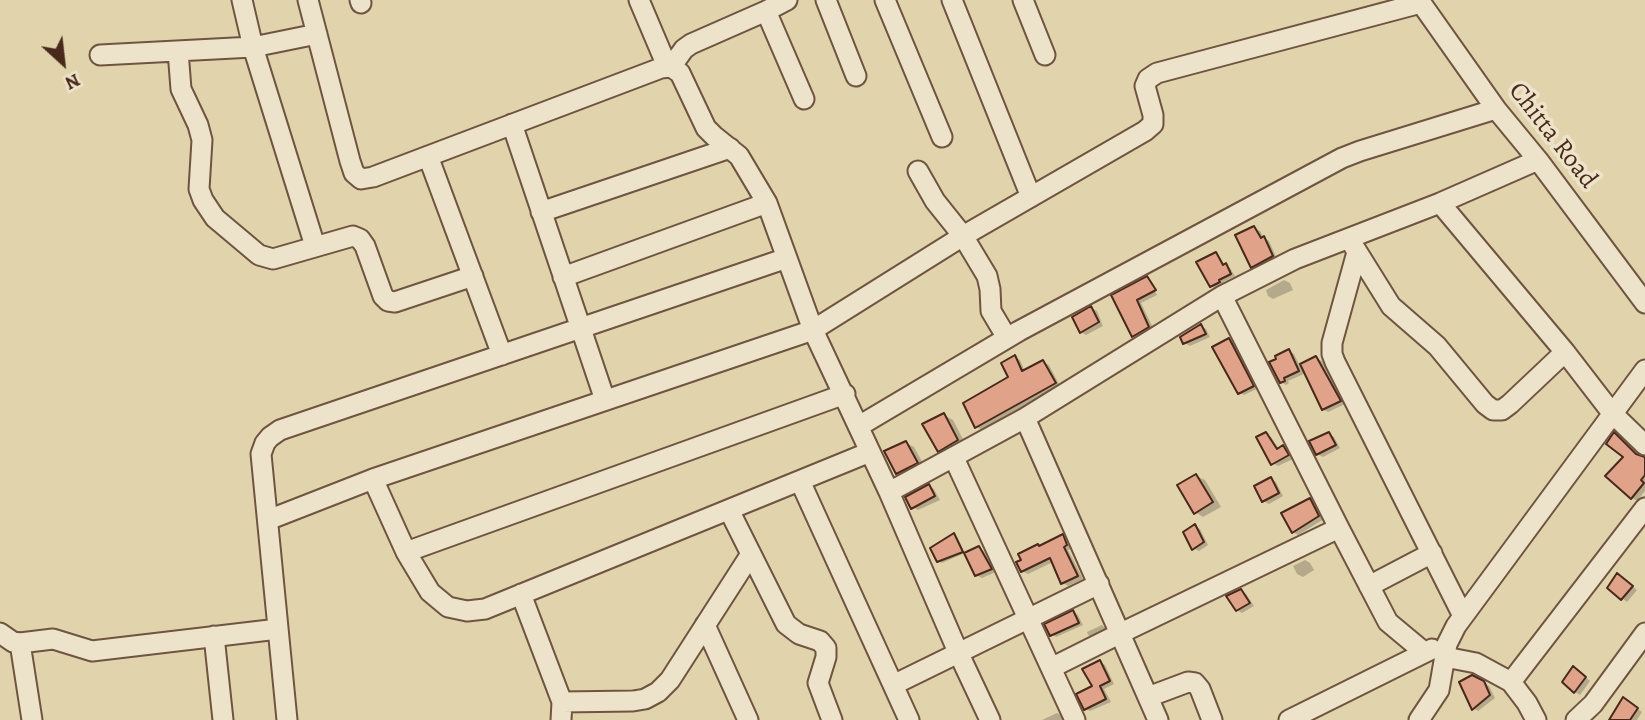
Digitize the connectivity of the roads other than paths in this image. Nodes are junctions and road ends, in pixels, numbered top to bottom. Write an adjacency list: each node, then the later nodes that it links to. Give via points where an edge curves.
1 (242, 0): 12 (street)
2 (308, 0): 11 (street)
3 (639, 0): 16 (street)
4 (787, 0): 10 (street)
5 (826, 0): 17 (street)
6 (885, 0): 21 (street)
7 (952, 0): 26 (street)
8 (1023, 0): 15 (street)
9 (1420, 2): 19 (street, Chitta Road); 26 (street, via 1157,73 1145,86 1153,124)
10 (766, 11): 16 (street, via 691,44); 18 (street)
11 (317, 34): 12 (street); 23 (street, via 354,173 361,179 373,177)
12 (253, 47): 13 (street); 32 (street)
13 (178, 51): 14 (street); 32 (street, via 181,89 202,140 199,189 208,209 266,258)
14 (100, 55)
15 (1045, 55)
16 (671, 67): 20 (street); 22 (street, via 680,73 706,128)
17 (856, 76)
18 (804, 99)
19 (1496, 109): 24 (street, Chitta Road); 40 (street, via 1342,158)
20 (512, 124): 23 (street); 29 (street)
21 (943, 137)
22 (730, 148): 27 (street); 29 (street)
23 (428, 156): 34 (street)
24 (1538, 160): 28 (street); 37 (street, Chitta Road)
25 (918, 171): 30 (street)
26 (1031, 197): 30 (street)
27 (767, 203): 33 (street); 35 (street)
28 (1440, 203): 31 (street); 41 (street)
29 (541, 212): 35 (street)
30 (963, 236): 39 (street); 40 (street, via 987,276 991,311)
31 (1353, 245): 36 (street, via 1295,260); 41 (street, via 1391,306 1437,346 1493,410 1510,404); 60 (street, via 1332,354)
32 (315, 246): 34 (street, via 353,236 360,239 388,301)
33 (787, 258): 38 (street); 39 (street)
34 (473, 275): 42 (street)
35 (563, 277): 38 (street)
36 (1222, 296): 47 (street); 58 (street)
37 (1645, 303)
38 (580, 328): 42 (street); 45 (street)
39 (813, 330): 44 (street); 45 (street)
40 (1007, 338): 48 (street)
41 (1564, 352): 46 (street)
42 (502, 355): 57 (street, via 270,437 261,454)
43 (1645, 370): 46 (street)
44 (845, 394): 48 (street); 59 (street)
45 (605, 400): 52 (street)
46 (1612, 413): 49 (street); 65 (street)
47 (1025, 418): 51 (street); 62 (street)
48 (859, 426): 50 (street)
49 (1645, 445)
50 (870, 452): 53 (street); 54 (street)
51 (954, 458): 54 (street); 66 (street)
52 (373, 479): 57 (street); 59 (street)
53 (800, 481): 56 (street); 79 (street)
54 (890, 492): 75 (street)
55 (1645, 508): 78 (street)
56 (729, 510): 61 (street); 64 (street)
57 (268, 520): 68 (street)
58 (1339, 528): 63 (street); 70 (street)
59 (406, 552): 64 (street, via 430,592 448,607 485,609)
60 (1432, 553): 63 (street); 65 (street)
61 (751, 554): 67 (street); 87 (street, via 786,624 826,648 818,683)
62 (1098, 584): 66 (street); 70 (street)
63 (1369, 586): 76 (street, via 1388,622)
64 (521, 594): 81 (street)
65 (1463, 616): 74 (street)
66 (1028, 620): 75 (street); 77 (street)
67 (705, 625): 81 (street, via 658,692 645,699); 86 (street)
68 (278, 629): 72 (street); 85 (street)
69 (0, 633): 73 (street)
70 (1121, 633): 77 (street); 80 (street)
71 (1645, 633): 82 (street)
72 (214, 636): 73 (street, via 92,650 53,639); 84 (street)
73 (20, 643): 83 (street)
74 (1446, 650): 76 (street); 78 (street); 94 (street, via 1439,690)
75 (958, 652): 79 (street); 89 (street)
76 (1424, 652): 93 (street)
77 (1051, 668): 90 (street)
78 (1511, 682): 95 (street)
79 (893, 685): 88 (street)
80 (1148, 697): 91 (street); 92 (street, via 1195,683)
81 (561, 711)
82 (1597, 712): 96 (street)
83 (32, 720)
84 (223, 720)
85 (287, 720)
86 (748, 720)
87 (832, 720)
88 (909, 720)
89 (990, 720)
90 (1075, 720)
91 (1158, 720)
92 (1212, 720)
93 (1289, 720)
94 (1419, 720)
95 (1536, 720)
96 (1576, 720)

